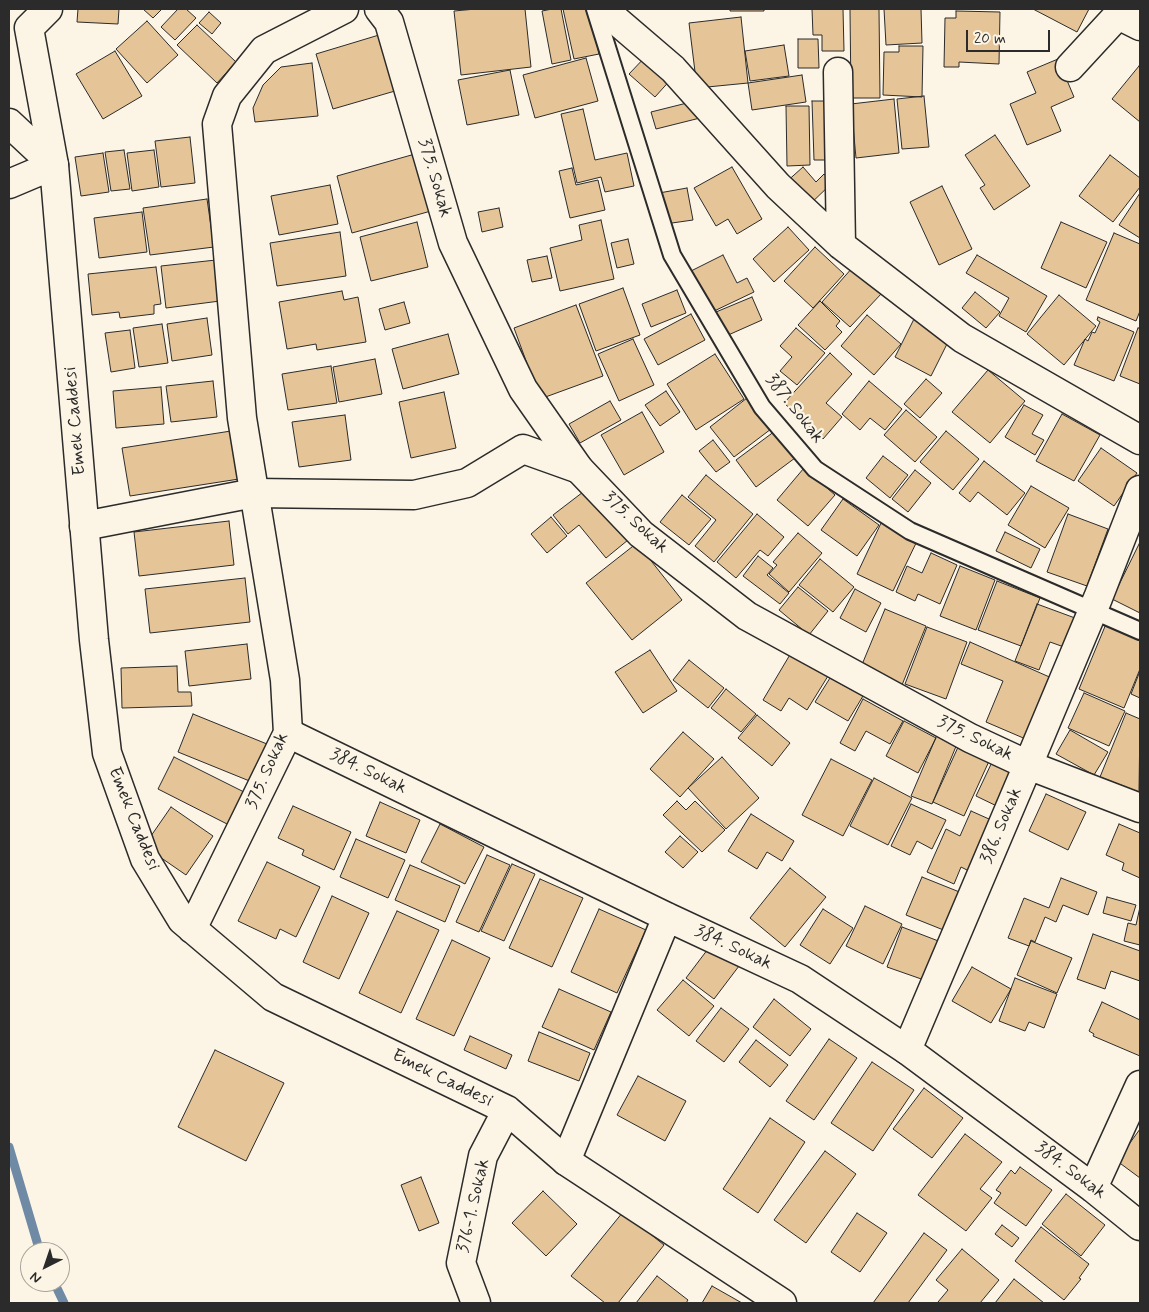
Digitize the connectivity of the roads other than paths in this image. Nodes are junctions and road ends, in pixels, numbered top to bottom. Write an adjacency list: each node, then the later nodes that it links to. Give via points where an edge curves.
1 (48, 9): 10 (street, Emek Caddesi, via 29,28)
2 (344, 9): 16 (street, 375. Sokak, via 264,50 227,96 217,124 242,418)
3 (379, 9): 14 (street, 375. Sokak, via 389,22 453,243 523,389)
4 (595, 9): 18 (lane, 387. Sokak, via 672,255 762,407 815,469 910,531)
5 (603, 9): 12 (street, via 673,70 778,186)
6 (1126, 17): 7 (street)
7 (1070, 67)
8 (838, 72): 12 (street)
9 (9, 123): 10 (street)
10 (54, 165): 11 (street); 17 (street, Emek Caddesi)
11 (9, 184)
12 (841, 245): 13 (street, via 962,338)
13 (1140, 440)
14 (580, 469): 16 (street, via 523,449 467,483 414,495); 21 (street, 375. Sokak, via 641,534 747,616 970,738)
15 (1140, 490): 18 (street, 386. Sokak)
16 (254, 493): 17 (street); 20 (street, 375. Sokak, via 285,680)
17 (84, 526): 24 (street, Emek Caddesi, via 107,753 144,859 182,920)
18 (1092, 611): 19 (lane, 387. Sokak); 21 (street, 386. Sokak)
19 (1140, 631)
20 (288, 733): 23 (street, 384. Sokak); 24 (street, 375. Sokak)
21 (1028, 765): 22 (street, 375. Sokak); 25 (street, 386. Sokak)
22 (1140, 808)
23 (667, 916): 25 (street, 384. Sokak, via 800,979); 28 (street)
24 (192, 929): 27 (street, Emek Caddesi, via 273,997)
25 (907, 1050): 29 (street, 384. Sokak)
26 (1140, 1085): 29 (street)
27 (507, 1110): 28 (street, Emek Caddesi); 31 (street, 376-1. Sokak, via 483,1156 461,1263)
28 (566, 1161): 32 (street, Emek Caddesi)
29 (1093, 1188): 30 (street, 384. Sokak)
30 (1140, 1226)
31 (476, 1303)
32 (782, 1303)

